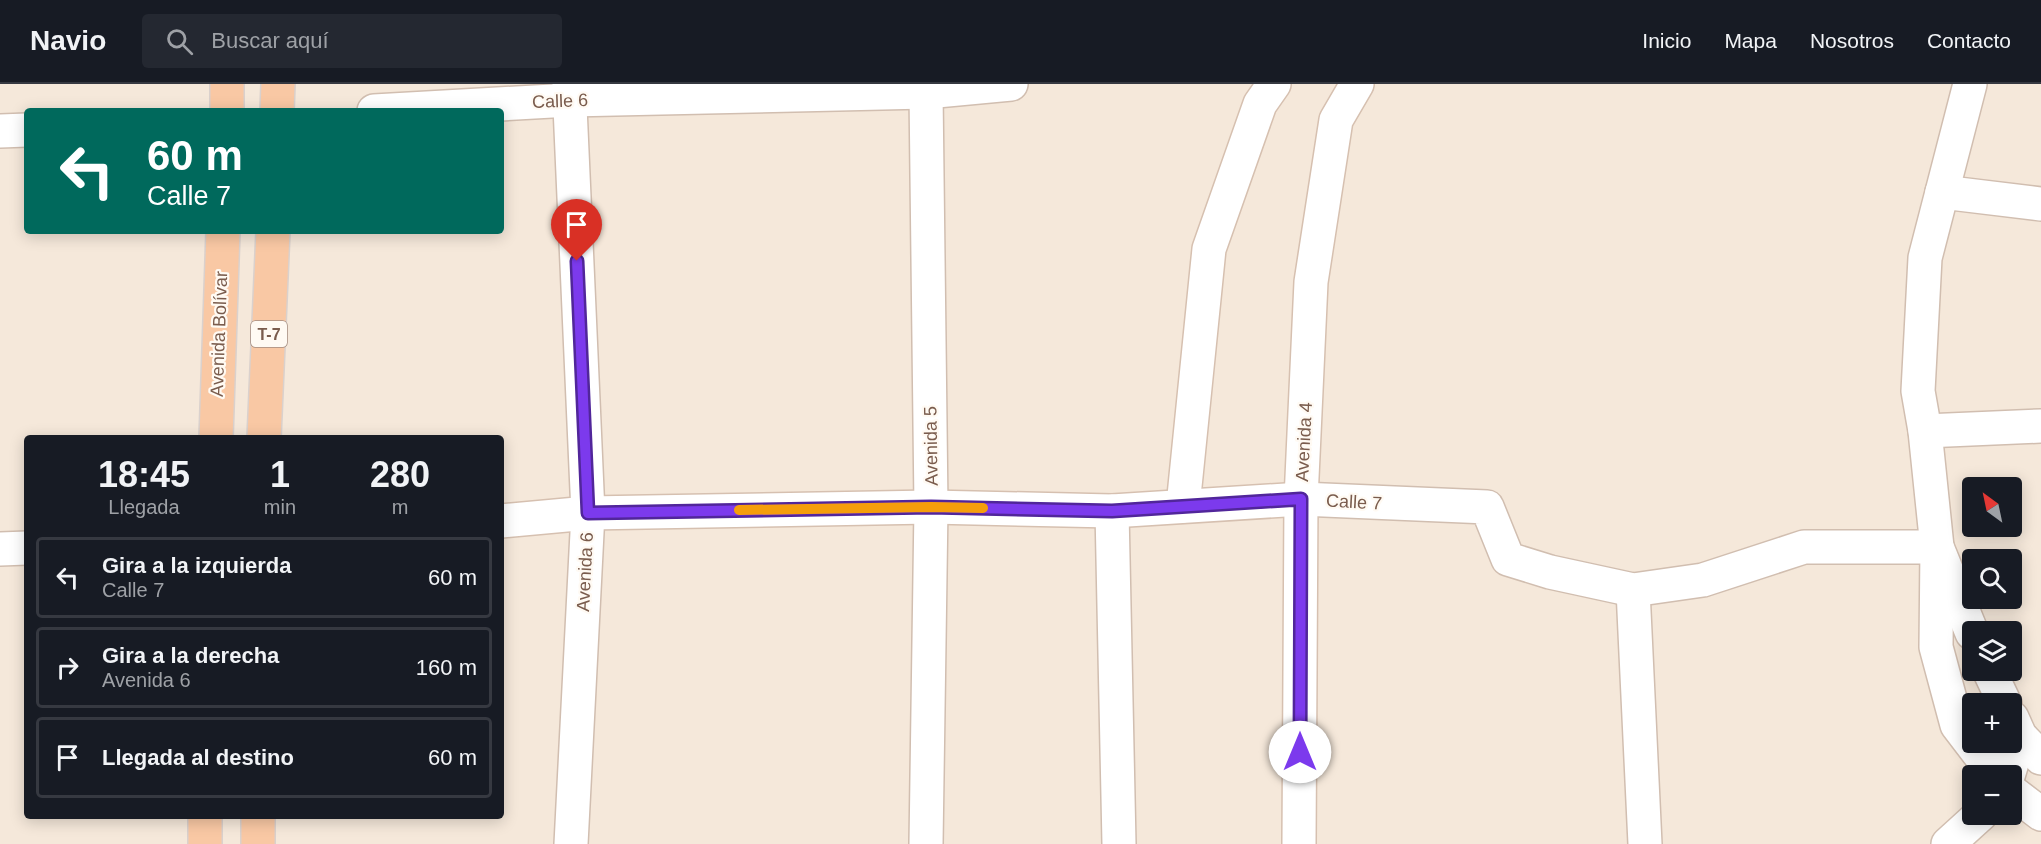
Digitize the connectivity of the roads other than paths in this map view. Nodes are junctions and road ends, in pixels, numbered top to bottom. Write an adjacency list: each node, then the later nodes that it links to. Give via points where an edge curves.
1 (227, 84): 9 (highway)
2 (278, 84): 10 (highway)
3 (1011, 84): 7 (street, Calle 6)
4 (1274, 84): 23 (street, via 1260,104 1209,249)
5 (1358, 84): 22 (street, Avenida 4, via 1336,120 1311,282)
6 (1970, 84): 14 (street)
7 (928, 88): 8 (street, Calle 6); 24 (street, Avenida 5)
8 (569, 92): 11 (street, Calle 6); 26 (street, Avenida 6)
9 (227, 108)
10 (277, 108)
11 (405, 108)
12 (24, 129): 13 (street)
13 (0, 131)
14 (1942, 192): 15 (street); 19 (street, via 1925,258 1918,392)
15 (2041, 204)
16 (223, 234): 20 (highway, Avenida Bolívar)
17 (273, 234): 21 (highway, T-7)
18 (2041, 426): 19 (street)
19 (1925, 431): 28 (street)
20 (216, 435)
21 (264, 435)
22 (1301, 499): 23 (street, Calle 7); 31 (street, Calle 7, via 1487,507 1508,559); 46 (street, Avenida 4)
23 (1183, 506): 25 (street, Calle 7)
24 (931, 507): 25 (street, Calle 7); 26 (street, Calle 7); 44 (street, Avenida 5)
25 (1112, 511): 45 (street)
26 (588, 513): 27 (street, Calle 7); 43 (street, Avenida 6)
27 (504, 522)
28 (1937, 547): 31 (street, via 1804,547 1703,580); 32 (street); 34 (street, via 1936,647 1957,725)
29 (24, 548): 30 (street)
30 (0, 549)
31 (1633, 590): 47 (street)
32 (1967, 621)
33 (2024, 737): 35 (street)
34 (1988, 765)
35 (2013, 765)
36 (2022, 800): 37 (street)
37 (2041, 814)
38 (205, 819): 41 (highway)
39 (258, 819): 42 (highway)
40 (1969, 825): 48 (street)
41 (205, 844)
42 (258, 844)
43 (571, 844)
44 (926, 844)
45 (1119, 844)
46 (1299, 844)
47 (1645, 844)
48 (1948, 844)

